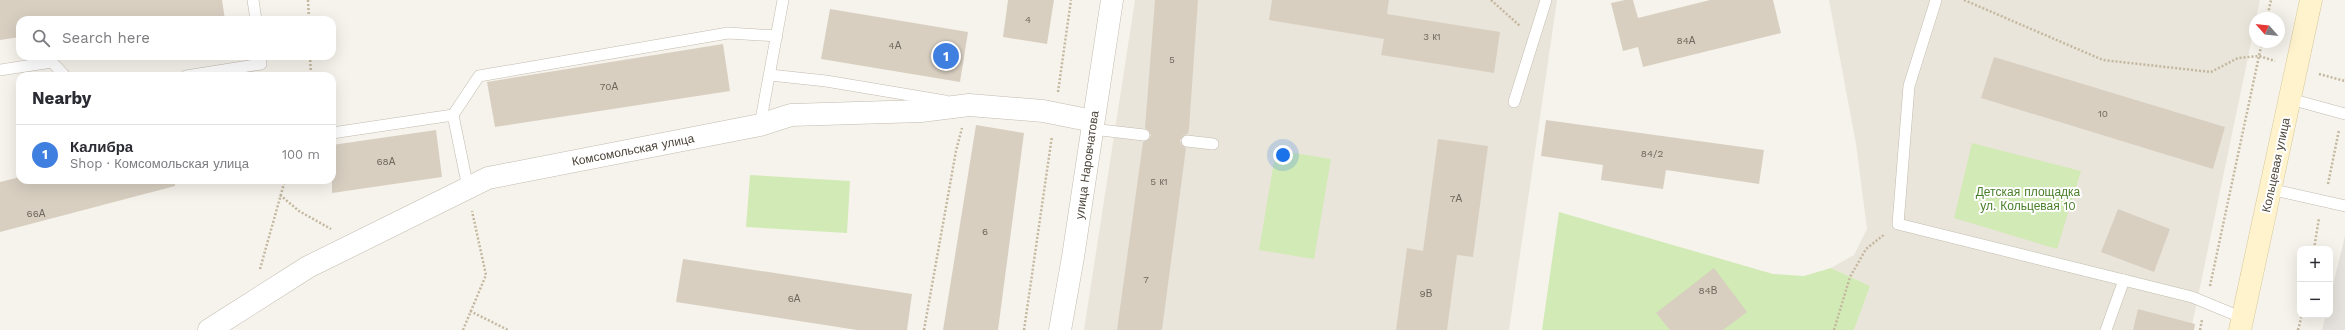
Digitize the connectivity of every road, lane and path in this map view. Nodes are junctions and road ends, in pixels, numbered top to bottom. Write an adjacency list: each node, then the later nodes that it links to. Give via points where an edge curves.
1 (254, 0): 13 (lane)
2 (308, 0): 14 (path)
3 (783, 0): 15 (lane)
4 (1071, 0): 29 (path)
5 (1112, 0): 33 (street, улица Наровчатова)
6 (1491, 0): 16 (path)
7 (1546, 0): 16 (lane)
8 (1936, 0): 44 (lane, via 1909,86)
9 (1964, 0): 18 (path, via 2103,60 2211,72 2238,58)
10 (2271, 0): 12 (path)
11 (2311, 0): 26 (main road, Кольцевая улица)
12 (2268, 12)
13 (256, 16)
14 (309, 16)
15 (777, 36): 25 (lane); 31 (lane, via 728,33 479,76)
16 (1534, 38): 27 (lane)
17 (2261, 48): 18 (path)
18 (2259, 56): 49 (path)
19 (260, 60): 23 (lane, via 261,64)
20 (310, 60): 24 (path)
21 (0, 70): 22 (lane, via 52,62)
22 (61, 72)
23 (211, 72)
24 (311, 72)
25 (770, 75): 28 (lane, via 826,81); 32 (lane)
26 (2290, 99): 30 (lane); 40 (main road, Кольцевая улица)
27 (1514, 102)
28 (969, 105): 29 (street, Комсомольская улица); 32 (street, Комсомольская улица, via 921,111 791,115); 56 (path, via 956,151)
29 (1055, 114): 33 (street, Комсомольская улица); 57 (path)
30 (2344, 114): 42 (path)
31 (453, 115): 34 (lane); 39 (lane)
32 (760, 125): 39 (street, Комсомольская улица, via 488,178)
33 (1092, 125): 35 (lane); 58 (street, улица Наровчатова)
34 (336, 132)
35 (1144, 135)
36 (1187, 141): 37 (lane)
37 (1213, 144)
38 (284, 184): 41 (path)
39 (468, 188): 45 (street, Комсомольская улица); 50 (path, via 486,275)
40 (2270, 189): 42 (lane); 52 (main road, Кольцевая улица)
41 (280, 195): 45 (path, via 298,211); 48 (path)
42 (2324, 200): 43 (lane); 46 (path)
43 (2345, 206)
44 (1898, 224): 47 (lane); 59 (path, via 1866,249 1850,277)
45 (359, 242): 48 (street, Комсомольская улица, via 308,268)
46 (2315, 246)
47 (2124, 280): 49 (lane); 60 (lane)
48 (252, 302): 53 (street, Комсомольская улица)
49 (2206, 303): 52 (lane); 61 (path)
50 (470, 311): 54 (path); 55 (path)
51 (2301, 318): 62 (path)
52 (2242, 324)
53 (209, 330)
54 (463, 330)
55 (508, 330)
56 (924, 330)
57 (1024, 330)
58 (1060, 330)
59 (1834, 330)
60 (2106, 330)
61 (2200, 330)
62 (2298, 330)

